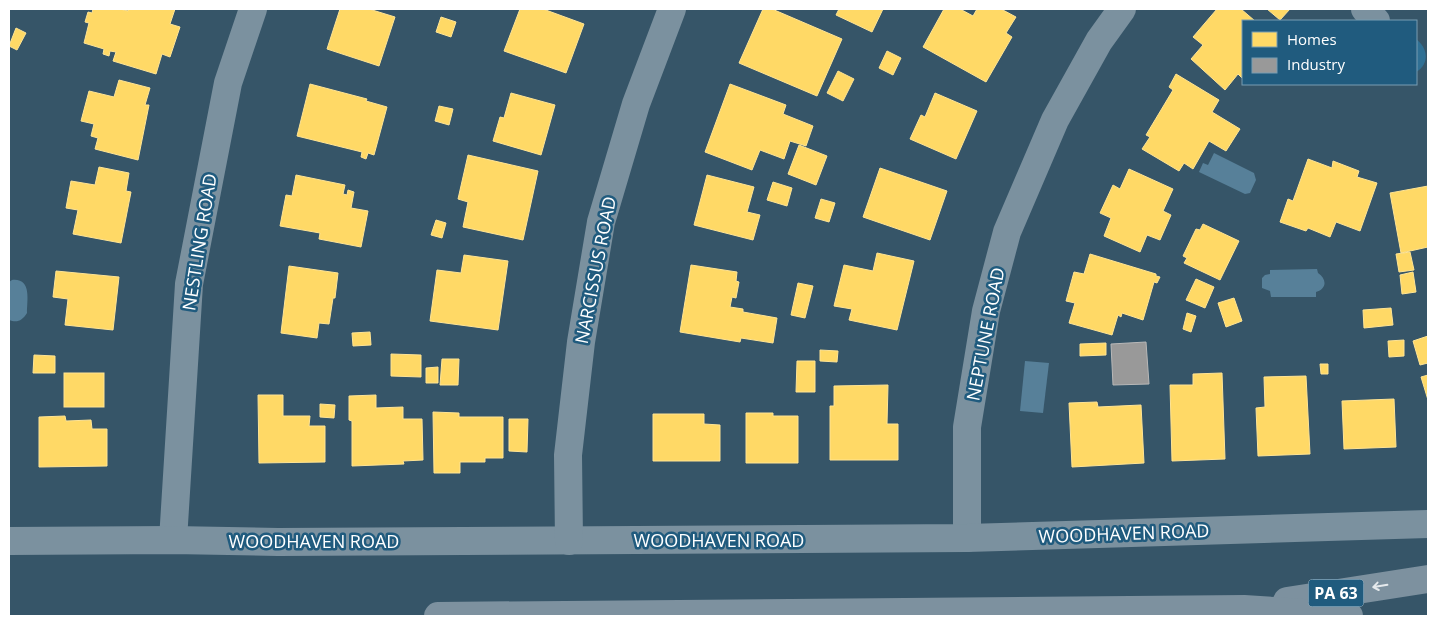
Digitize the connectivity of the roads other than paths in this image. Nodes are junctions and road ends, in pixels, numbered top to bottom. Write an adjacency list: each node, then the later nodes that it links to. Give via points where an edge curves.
1 (253, 9): 8 (street, NESTLING ROAD, via 228,82 189,284)
2 (672, 9): 10 (street, NARCISSUS ROAD, via 636,104 600,222 568,455)
3 (1122, 9): 7 (street, NEPTUNE ROAD, via 1099,41 1055,120 1007,232 986,311 967,427)
4 (1365, 9): 5 (street)
5 (1375, 20)
6 (1428, 524): 7 (street, WOODHAVEN ROAD)
7 (966, 538): 10 (street, WOODHAVEN ROAD)
8 (173, 540): 9 (street, WOODHAVEN ROAD); 10 (street, WOODHAVEN ROAD)
9 (9, 541)
10 (569, 541)
11 (1428, 579): 12 (highway, PA 63, one-way to 12)
12 (1244, 609): 13 (highway, PA 63); 14 (highway)
13 (438, 616)
14 (1349, 616)

